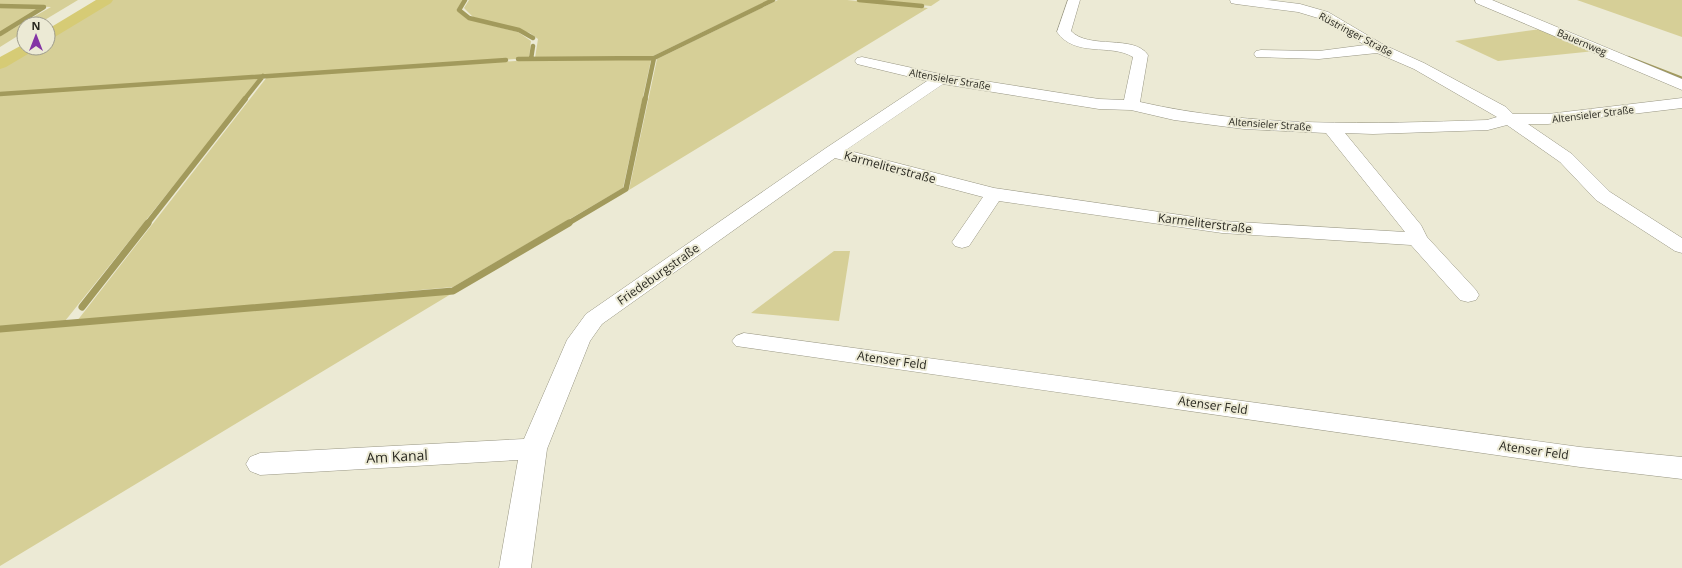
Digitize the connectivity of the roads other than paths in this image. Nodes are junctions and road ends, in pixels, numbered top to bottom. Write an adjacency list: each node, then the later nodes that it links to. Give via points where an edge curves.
1 (1074, 0): 10 (street, via 1064,32 1067,37 1081,43 1129,49 1141,56)
2 (1236, 0): 4 (street, Rüstringer Straße, via 1300,8 1322,15)
3 (1481, 0): 8 (street, Bauernweg)
4 (1379, 48): 5 (street, via 1320,55); 11 (street, Rüstringer Straße, via 1420,66 1500,111)
5 (1261, 54)
6 (862, 61): 7 (street, Altensieler Straße)
7 (940, 79): 10 (street, Altensieler Straße, via 1099,104); 13 (street, Friedeburgstraße)
8 (1682, 85)
9 (1682, 103): 11 (street, Altensieler Straße, via 1548,119)
10 (1132, 105): 12 (street, Altensieler Straße, via 1174,115 1244,124)
11 (1509, 119): 12 (street, Altensieler Straße, via 1488,125); 17 (street, Rüstringer Straße, via 1566,158 1602,196)
12 (1331, 128): 15 (street, via 1414,229)
13 (832, 152): 14 (street, Karmeliterstraße); 20 (street, Friedeburgstraße, via 594,319 579,340)
14 (994, 194): 15 (street, Karmeliterstraße, via 1222,227); 16 (street)
15 (1417, 239): 18 (street)
16 (962, 242)
17 (1682, 247)
18 (1468, 295)
19 (744, 341): 22 (street, Atenser Feld, via 1580,457)
20 (533, 449): 21 (street, Am Kanal); 23 (street, Friedeburgstraße)
21 (260, 464)
22 (1682, 468)
23 (515, 568)

